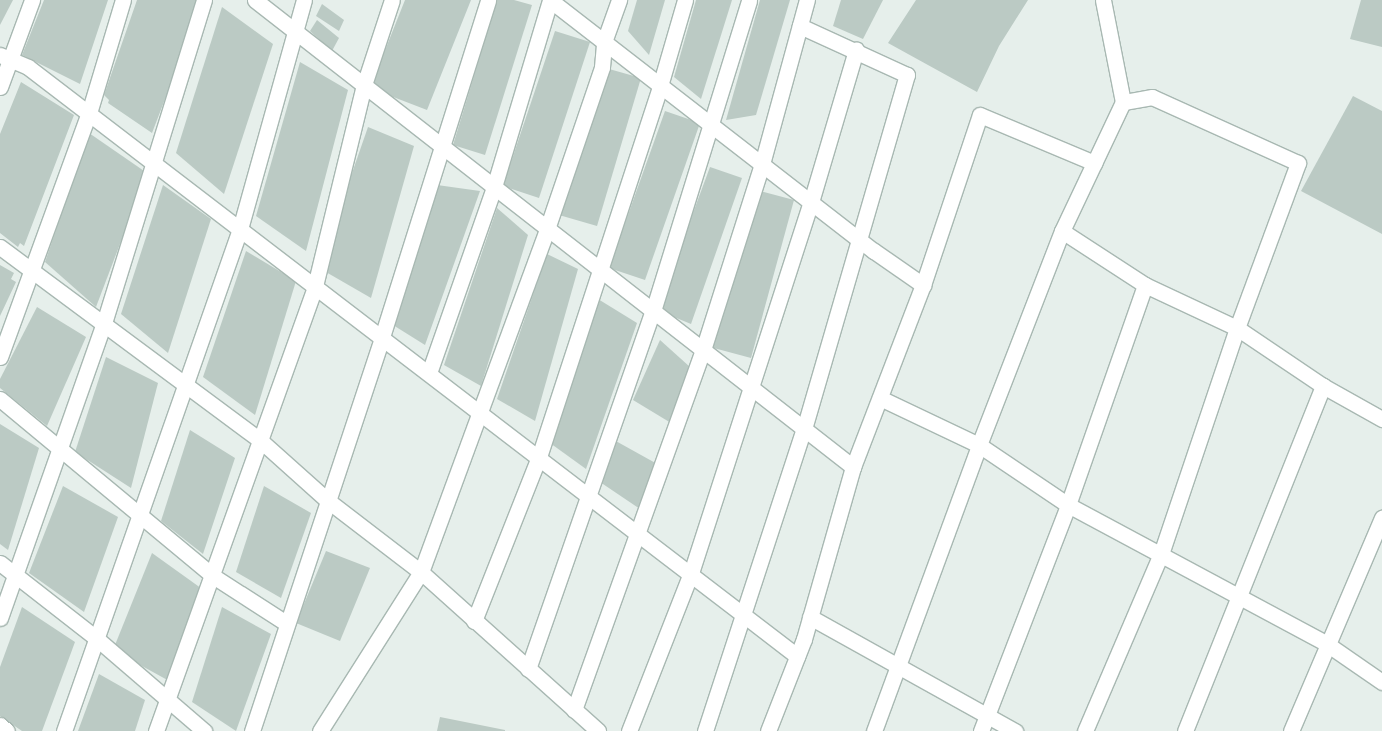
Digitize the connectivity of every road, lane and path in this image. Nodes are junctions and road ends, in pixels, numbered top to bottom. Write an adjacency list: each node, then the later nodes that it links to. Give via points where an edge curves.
1 (32, 0): 18 (street)
2 (122, 0): 23 (street)
3 (204, 0): 27 (street)
4 (255, 0): 15 (street)
5 (304, 0): 15 (street)
6 (392, 0): 19 (street)
7 (488, 0): 25 (street)
8 (550, 0): 16 (street); 29 (street)
9 (619, 0): 16 (street)
10 (685, 0): 20 (street)
11 (749, 0): 24 (street)
12 (807, 0): 14 (street)
13 (1103, 0): 22 (street)
14 (800, 26): 17 (street); 28 (street)
15 (294, 30): 19 (street); 31 (street)
16 (604, 42): 20 (street); 32 (street, via 602,67)
17 (856, 50): 30 (street); 34 (street, via 907,75)
18 (5, 57): 21 (street); 23 (street, via 28,67)
19 (364, 86): 25 (street); 40 (street)
20 (660, 86): 24 (street); 37 (street)
21 (0, 87)
22 (1123, 102): 26 (street); 43 (street, via 1152,97 1298,163)
23 (89, 113): 27 (street); 36 (street)
24 (712, 125): 28 (street); 41 (street)
25 (442, 146): 29 (street); 44 (street)
26 (1094, 162): 33 (street); 39 (street, via 980,115)
27 (154, 163): 31 (street); 42 (street)
28 (762, 164): 30 (street); 45 (street)
29 (494, 187): 32 (street); 47 (street)
30 (811, 202): 34 (street); 50 (street)
31 (240, 229): 40 (street); 48 (street)
32 (547, 229): 37 (street); 53 (street)
33 (1062, 231): 38 (street); 57 (street)
34 (858, 238): 39 (street); 55 (street)
35 (0, 247): 36 (street)
36 (30, 269): 42 (street); 46 (street)
37 (600, 270): 41 (street); 59 (street)
38 (1145, 284): 43 (street); 63 (street)
39 (923, 285): 51 (street)
40 (315, 286): 44 (street); 56 (street)
41 (653, 311): 45 (street); 61 (street)
42 (104, 323): 48 (street); 58 (street)
43 (1237, 328): 49 (street); 67 (street)
44 (382, 337): 47 (street); 62 (street)
45 (702, 350): 50 (street); 66 (street)
46 (0, 357)
47 (429, 373): 53 (street)
48 (186, 384): 56 (street); 64 (street)
49 (1322, 386): 54 (street); 73 (street)
50 (751, 388): 55 (street); 70 (street)
51 (880, 398): 57 (street); 60 (street)
52 (0, 399): 58 (street)
53 (481, 413): 59 (street); 69 (street)
54 (1382, 419)
55 (804, 429): 60 (street); 74 (street)
56 (262, 441): 62 (street); 72 (street)
57 (979, 445): 63 (street); 82 (street)
58 (61, 446): 64 (street); 71 (street)
59 (539, 457): 61 (street); 77 (street)
60 (853, 467): 75 (street)
61 (590, 496): 66 (street); 83 (street)
62 (327, 500): 69 (street); 78 (street)
63 (1068, 505): 67 (street); 87 (street)
64 (140, 513): 72 (street); 79 (street)
65 (1382, 518): 80 (street)
66 (637, 532): 70 (street); 86 (street)
67 (1160, 554): 73 (street); 102 (street)
68 (0, 563): 71 (street)
69 (421, 572): 77 (street); 94 (street)
70 (691, 573): 74 (street); 96 (street)
71 (15, 575): 76 (street); 79 (street)
72 (213, 576): 78 (street); 85 (street)
73 (1239, 596): 80 (street); 103 (street)
74 (743, 612): 81 (street); 97 (street)
75 (810, 617): 81 (street); 82 (street)
76 (0, 618)
77 (474, 621): 83 (street)
78 (286, 624): 93 (street)
79 (96, 638): 85 (street); 90 (street)
80 (1327, 644): 84 (street); 104 (street)
81 (797, 656): 98 (street)
82 (900, 666): 87 (street); 99 (street)
83 (528, 669): 86 (street)
84 (1382, 682)
85 (168, 700): 91 (street); 92 (street)
86 (574, 710): 95 (street)
87 (988, 715): 100 (street); 101 (street)
88 (0, 724): 89 (street)
89 (7, 731)
90 (64, 731)
91 (156, 731)
92 (204, 731)
93 (252, 731)
94 (320, 731)
95 (598, 731)
96 (629, 731)
97 (705, 731)
98 (768, 731)
99 (874, 731)
100 (981, 731)
101 (1015, 731)
102 (1085, 731)
103 (1185, 731)
104 (1291, 731)

